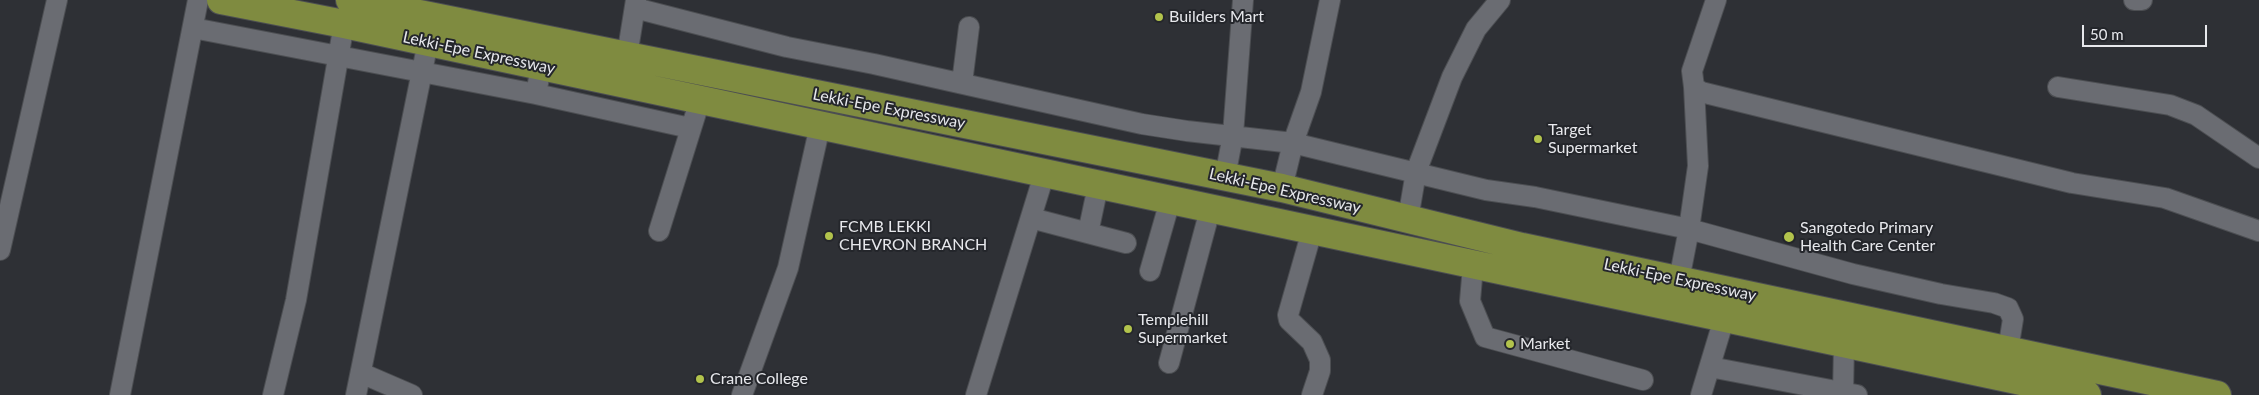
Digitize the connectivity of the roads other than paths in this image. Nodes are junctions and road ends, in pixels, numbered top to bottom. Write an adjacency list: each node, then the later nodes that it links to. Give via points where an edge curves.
1 (57, 0): 44 (street)
2 (198, 0): 14 (street)
3 (221, 0): 11 (highway, Lekki-Epe Expressway)
4 (1243, 0): 26 (street)
5 (1330, 0): 27 (street, via 1310,92)
6 (1500, 0): 29 (street, via 1476,30 1452,78)
7 (1716, 0): 20 (street, via 1692,71)
8 (2134, 0): 9 (street)
9 (2142, 0)
10 (636, 4): 16 (street); 19 (street, via 787,47)
11 (347, 12): 12 (highway, Lekki-Epe Expressway); 15 (street)
12 (434, 20): 16 (highway, Lekki-Epe Expressway); 17 (highway, Lekki-Epe Expressway); 18 (street)
13 (969, 27): 19 (street)
14 (193, 28): 15 (street); 57 (street)
15 (338, 56): 18 (street); 58 (street, via 296,300)
16 (627, 56): 31 (highway, Lekki-Epe Expressway)
17 (542, 67): 22 (street); 23 (highway, Lekki-Epe Expressway)
18 (422, 72): 22 (street); 53 (street)
19 (962, 83): 26 (street, via 1142,124)
20 (1694, 87): 38 (street, via 1698,166); 41 (street, via 1701,92 2072,183 2165,198)
21 (2058, 87): 28 (street, via 2170,105 2196,115)
22 (536, 94): 25 (street)
23 (700, 100): 24 (highway, Lekki-Epe Expressway); 25 (street)
24 (820, 126): 30 (highway, Lekki-Epe Expressway); 61 (street, via 788,268)
25 (690, 128): 39 (street)
26 (1233, 135): 27 (street); 31 (street)
27 (1293, 143): 29 (street); 33 (street)
28 (2259, 158)
29 (1416, 172): 37 (street); 38 (street, via 1486,190 1536,197)
30 (1044, 175): 32 (highway, Lekki-Epe Expressway); 36 (street)
31 (1225, 177): 33 (highway, Lekki-Epe Expressway)
32 (1098, 186): 34 (highway, Lekki-Epe Expressway); 42 (street)
33 (1282, 188): 37 (highway, Lekki-Epe Expressway)
34 (1170, 201): 35 (highway, Lekki-Epe Expressway); 46 (street)
35 (1210, 210): 40 (highway, Lekki-Epe Expressway); 51 (street)
36 (1031, 218): 42 (street); 62 (street)
37 (1408, 219): 47 (highway, Lekki-Epe Expressway)
38 (1689, 229): 47 (street); 50 (street, via 1853,274 2008,308 2013,319)
39 (659, 231)
40 (1312, 231): 45 (highway, Lekki-Epe Expressway); 63 (street, via 1288,315 1289,320 1312,342 1320,360)
41 (2259, 232)
42 (1088, 233): 43 (street)
43 (1126, 243)
44 (0, 248)
45 (1473, 266): 48 (highway, Lekki-Epe Expressway); 54 (street, via 1470,301 1485,337)
46 (1150, 271)
47 (1679, 280): 50 (highway, Lekki-Epe Expressway)
48 (1724, 319): 49 (highway, Lekki-Epe Expressway); 52 (street)
49 (1844, 344): 55 (highway, Lekki-Epe Expressway); 56 (street)
50 (2008, 350): 65 (highway, Lekki-Epe Expressway)
51 (1169, 363)
52 (1710, 367): 56 (street); 64 (street)
53 (361, 373): 59 (street); 60 (street)
54 (1643, 380)
55 (2069, 393)
56 (1847, 394)
57 (120, 395)
58 (273, 395)
59 (356, 395)
60 (412, 395)
61 (742, 395)
62 (976, 395)
63 (1312, 395)
64 (1701, 395)
65 (2217, 395)

